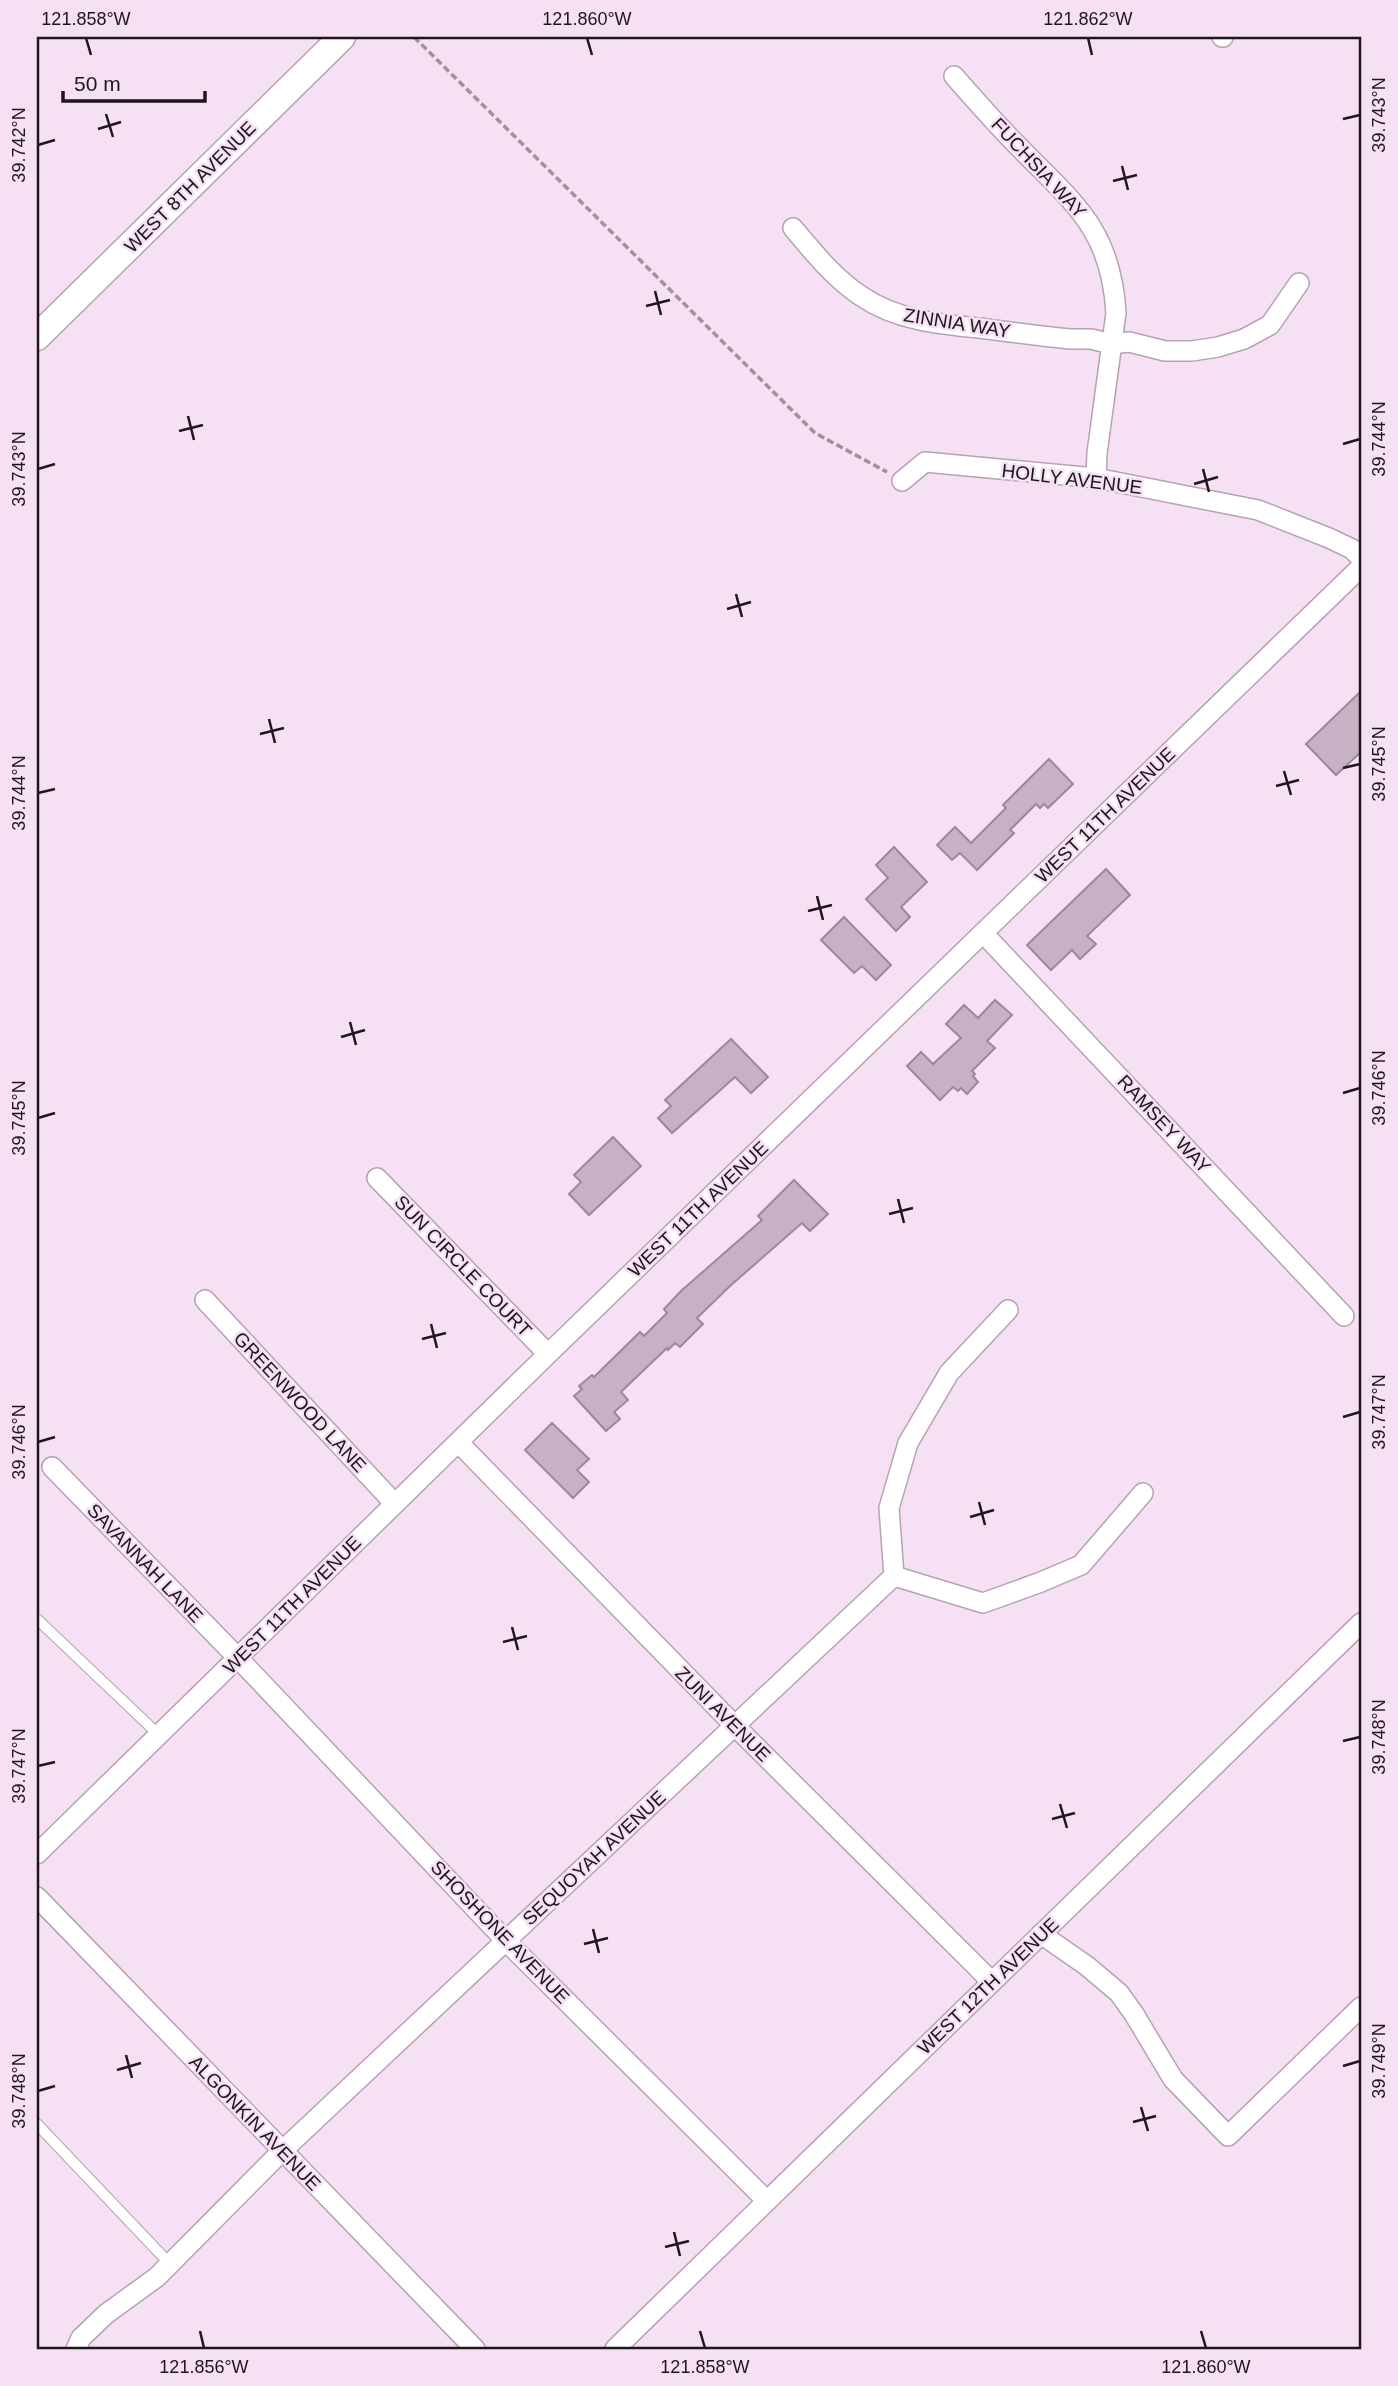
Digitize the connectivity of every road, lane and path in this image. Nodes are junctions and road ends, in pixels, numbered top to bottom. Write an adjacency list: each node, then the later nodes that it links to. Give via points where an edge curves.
1 (342, 37): 6 (street, WEST 8TH AVENUE)
2 (414, 37): 9 (path, via 815,433)
3 (954, 76): 7 (street, FUCHSIA WAY, via 1084,214 1096,233 1115,293)
4 (793, 228): 7 (street, ZINNIA WAY, via 842,282 883,309 932,323)
5 (1299, 283): 7 (street, ZINNIA WAY, via 1270,325 1244,339 1192,351 1165,351 1129,342)
6 (37, 337)
7 (1111, 344): 8 (street, FUCHSIA WAY)
8 (1096, 478): 9 (street, HOLLY AVENUE, via 925,462); 10 (street, HOLLY AVENUE, via 1258,510 1329,538)
9 (902, 481)
10 (1361, 558)
11 (1361, 567): 12 (street, WEST 11TH AVENUE)
12 (983, 933): 16 (street, RAMSEY WAY); 17 (street, WEST 11TH AVENUE)
13 (377, 1178): 17 (street, SUN CIRCLE COURT)
14 (205, 1300): 21 (street, GREENWOOD LANE)
15 (1008, 1310): 22 (street, via 949,1373 908,1443 889,1508)
16 (1344, 1316)
17 (548, 1354): 18 (street, WEST 11TH AVENUE)
18 (458, 1443): 21 (street, WEST 11TH AVENUE); 26 (street, ZUNI AVENUE)
19 (52, 1467): 25 (street, SAVANNAH LANE)
20 (1143, 1493): 22 (street, via 1081,1565 983,1603)
21 (395, 1504): 25 (street, WEST 11TH AVENUE)
22 (894, 1576): 26 (street, SEQUOYAH AVENUE)
23 (37, 1619): 27 (lane)
24 (1361, 1623): 30 (street, WEST 12TH AVENUE)
25 (238, 1658): 27 (street, WEST 11TH AVENUE); 31 (street, SHOSHONE AVENUE)
26 (735, 1726): 31 (street, SEQUOYAH AVENUE); 32 (street, ZUNI AVENUE)
27 (159, 1735): 28 (street, WEST 11TH AVENUE)
28 (37, 1854)
29 (37, 1897): 35 (street, ALGONKIN AVENUE)
30 (1041, 1934): 32 (street, WEST 12TH AVENUE); 33 (street, via 1119,1993 1173,2079 1228,2136)
31 (506, 1941): 35 (street, SEQUOYAH AVENUE); 36 (street, SHOSHONE AVENUE)
32 (992, 1982): 36 (street, WEST 12TH AVENUE)
33 (1361, 2007)
34 (37, 2124): 37 (lane)
35 (282, 2151): 37 (street, SEQUOYAH AVENUE); 39 (street, ALGONKIN AVENUE)
36 (767, 2201): 40 (street, WEST 12TH AVENUE)
37 (170, 2264): 38 (street, SEQUOYAH AVENUE, via 81,2337)
38 (76, 2349)
39 (474, 2349)
40 (615, 2349)

